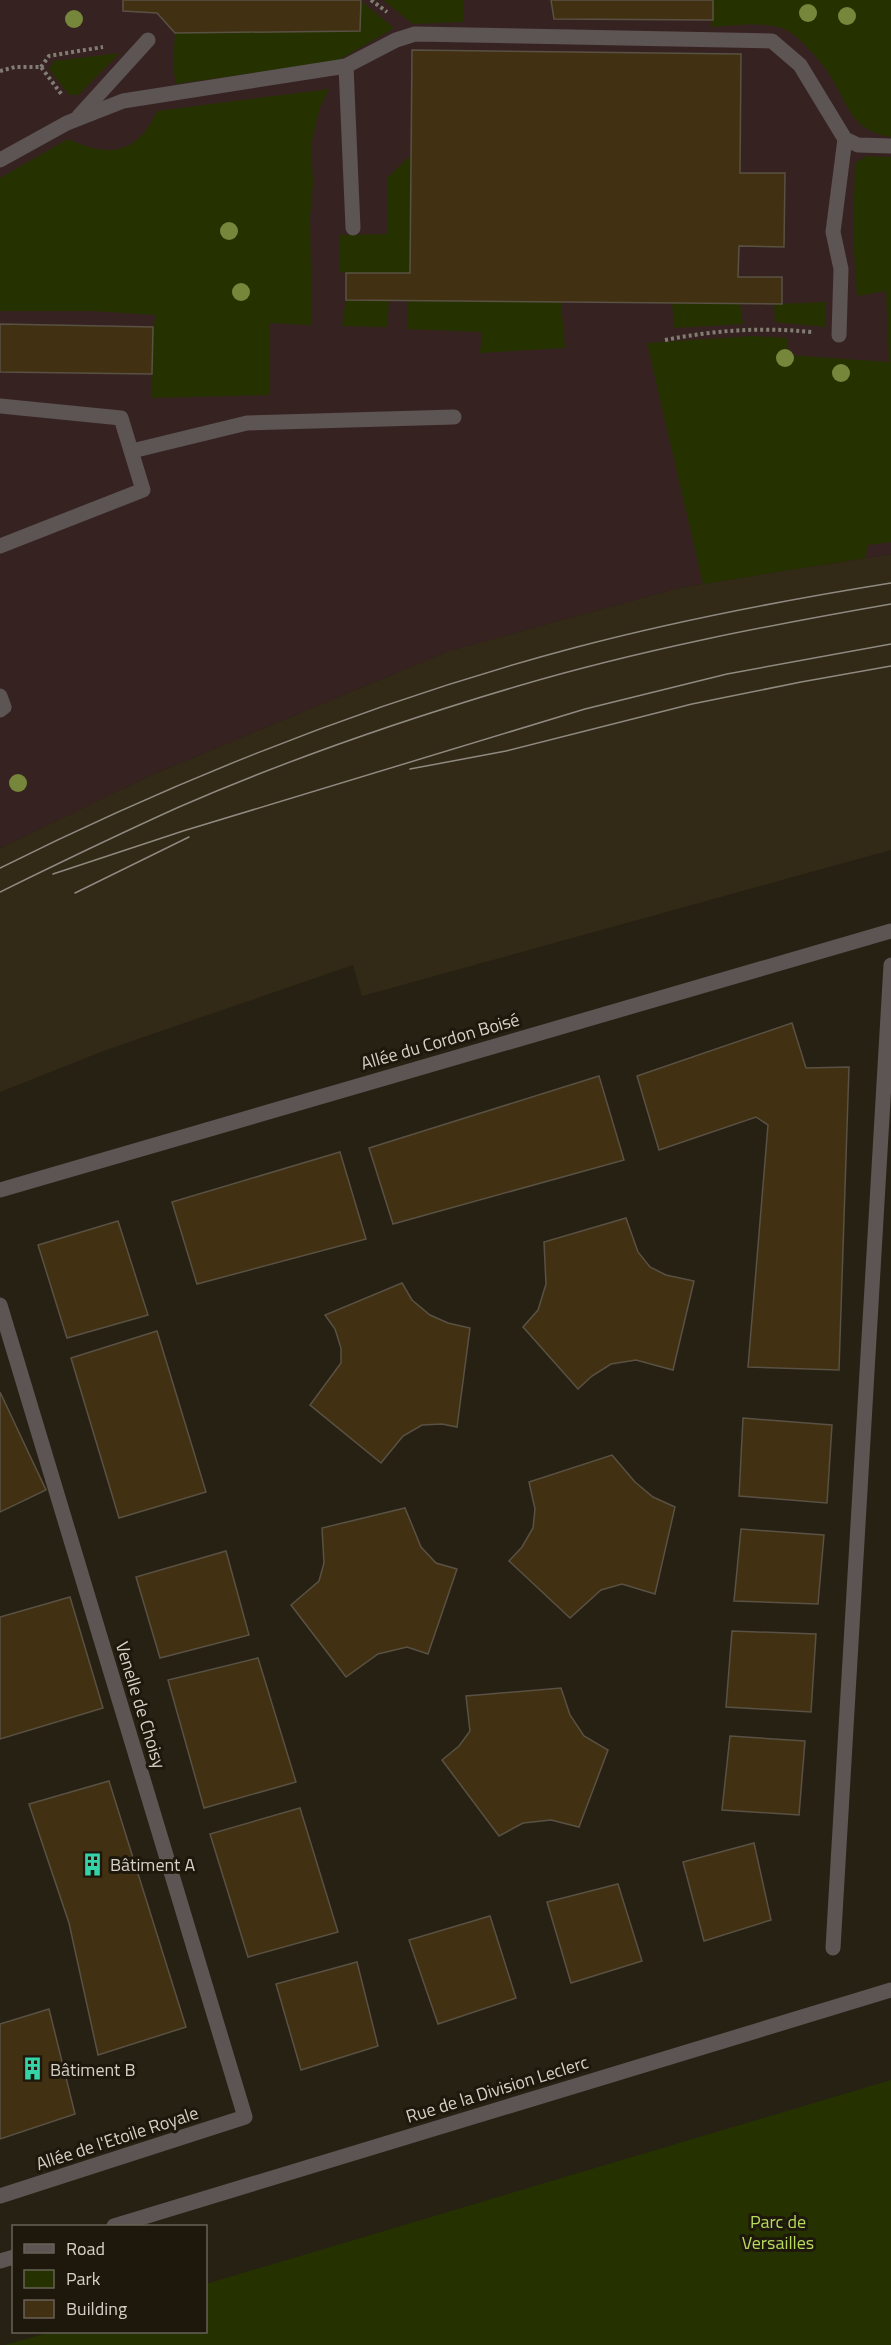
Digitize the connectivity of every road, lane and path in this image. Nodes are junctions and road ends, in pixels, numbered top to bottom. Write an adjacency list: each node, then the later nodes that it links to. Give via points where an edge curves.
1 (148, 40): 3 (path, via 48,56); 5 (street)
2 (346, 66): 5 (street, via 123,101); 6 (street, via 415,34 772,41 800,65); 9 (street)
3 (41, 68): 4 (path); 5 (path)
4 (0, 71)
5 (77, 118): 8 (street)
6 (846, 139): 7 (street, via 858,145); 10 (street, via 833,232 842,269)
7 (891, 146)
8 (0, 160)
9 (353, 228)
10 (839, 335): 11 (path, via 741,328)
11 (665, 340)
12 (0, 406): 14 (street, via 121,417)
13 (453, 417): 14 (street, via 247,423)
14 (132, 451): 15 (street, via 143,490)
15 (0, 546)
16 (0, 696): 17 (street, via 4,707)
17 (0, 710)
18 (891, 931): 20 (street, Allée du Cordon Boisé)
19 (891, 965): 22 (street)
20 (0, 1190)
21 (0, 1305): 24 (street, Venelle de Choisy)
22 (833, 1948)
23 (891, 1990): 26 (street, Rue de la Division Leclerc)
24 (245, 2117): 25 (street, Allée de l'Etoile Royale)
25 (0, 2196)
26 (117, 2225)

